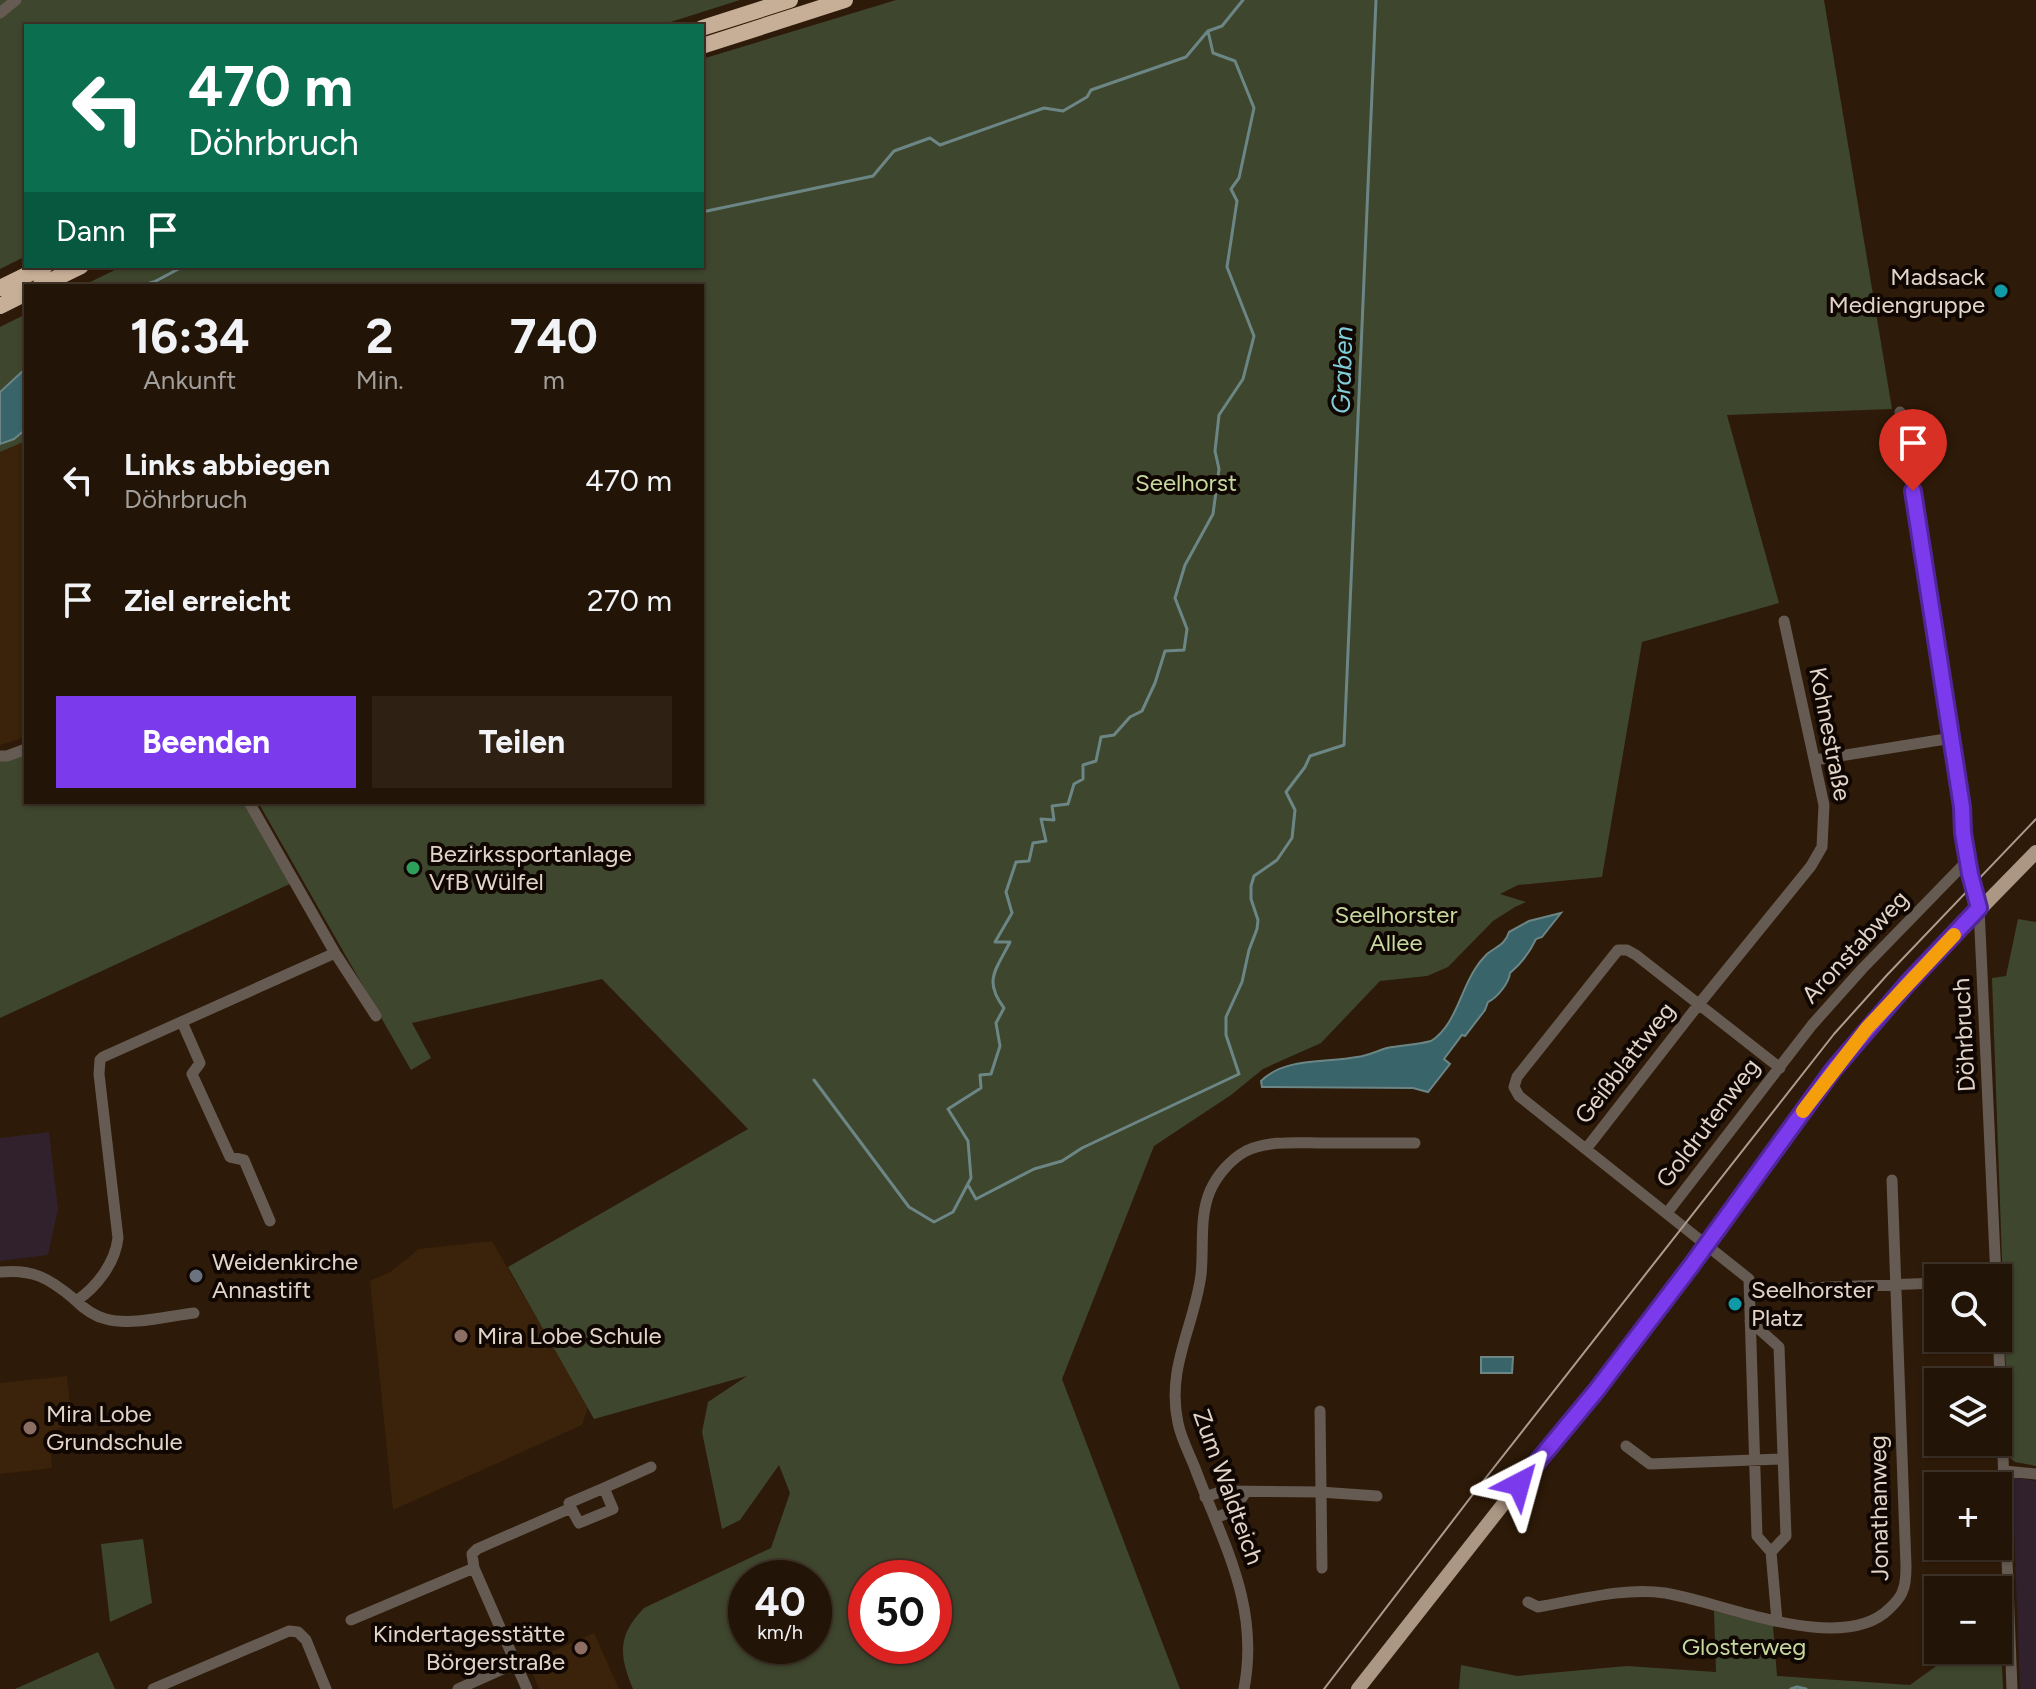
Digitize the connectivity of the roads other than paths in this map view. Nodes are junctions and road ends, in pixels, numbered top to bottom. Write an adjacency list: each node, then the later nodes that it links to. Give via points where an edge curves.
1 (16, 0): 4 (street)
2 (790, 0): 5 (highway)
3 (845, 0): 6 (highway)
4 (0, 13)
5 (704, 27)
6 (704, 45)
7 (41, 268): 10 (highway)
8 (77, 268): 9 (highway)
9 (44, 284)
10 (0, 288)
11 (24, 294): 12 (highway)
12 (0, 306)
13 (1900, 412): 15 (street, Döhrbruch)
14 (1784, 621): 18 (street, Kohnestraße)
15 (1952, 738): 18 (street); 21 (street, Döhrbruch)
16 (24, 750): 17 (street)
17 (0, 756)
18 (1815, 760): 24 (street, Kohnestraße, via 1824,805 1822,847)
19 (250, 804): 23 (street)
20 (2036, 852): 22 (main road)
21 (1968, 860): 22 (street, Döhrbruch); 27 (street, Aronstabweg, via 1862,969)
22 (1979, 908): 33 (main road, via 1842,1059); 34 (street, Döhrbruch)
23 (335, 953): 25 (street); 26 (street)
24 (1699, 1004): 27 (street, Goldrutenweg); 29 (street, Geißblattweg); 29 (street, Goldrutenweg, via 1636,955 1618,950 1517,1077 1514,1087 1519,1096)
25 (376, 1016)
26 (182, 1022): 32 (street, via 200,1063 192,1074 230,1157 244,1160); 39 (street, via 100,1060 118,1238 108,1265)
27 (1780, 1068): 31 (street, Goldrutenweg)
28 (1415, 1143): 54 (street, Zum Waldteich, via 1263,1146 1246,1151 1218,1176 1204,1211 1200,1283 1174,1395 1178,1424)
29 (1586, 1149): 31 (street)
30 (1892, 1180): 37 (street)
31 (1667, 1213): 33 (street)
32 (270, 1221)
33 (1706, 1244): 38 (street, via 1749,1279); 69 (main road)
34 (1995, 1264)
35 (0, 1272): 39 (street, via 38,1275)
36 (1924, 1283): 37 (street)
37 (1894, 1284): 38 (street); 62 (street, Jonathanweg, via 1903,1591 1885,1613 1866,1623 1814,1627)
38 (1750, 1290): 41 (street)
39 (76, 1301): 40 (street, via 114,1321)
40 (194, 1313)
41 (1750, 1321): 45 (street, via 1779,1347); 46 (street)
42 (1999, 1352): 48 (street)
43 (1320, 1411): 52 (street)
44 (1626, 1446): 46 (street, via 1650,1464)
45 (1783, 1459): 46 (street); 57 (street, via 1786,1536)
46 (1755, 1460): 57 (street, via 1757,1536)
47 (651, 1467): 50 (street)
48 (2004, 1471): 49 (street); 70 (street)
49 (2036, 1474)
50 (604, 1488): 55 (street, via 569,1503); 55 (street, via 613,1509 579,1523)
51 (1246, 1492): 52 (street); 54 (street); 56 (street, via 1233,1511)
52 (1320, 1492): 53 (street); 59 (street)
53 (1377, 1496)
54 (1205, 1497): 56 (street, Zum Waldteich)
55 (571, 1508): 58 (street, via 477,1549 472,1554)
56 (1215, 1518): 68 (street, Zum Waldteich, via 1245,1608)
57 (1771, 1552): 62 (street)
58 (474, 1568): 61 (street); 63 (street)
59 (1322, 1568)
60 (1528, 1602): 62 (street, via 1538,1607 1630,1591 1663,1592)
61 (351, 1620)
62 (1777, 1621)
63 (516, 1663): 66 (street); 67 (street)
64 (153, 1689): 65 (street, via 289,1631 306,1640)
65 (326, 1689)
66 (458, 1689)
67 (527, 1689)
68 (1244, 1689)
69 (1358, 1689)
70 (2012, 1689)

